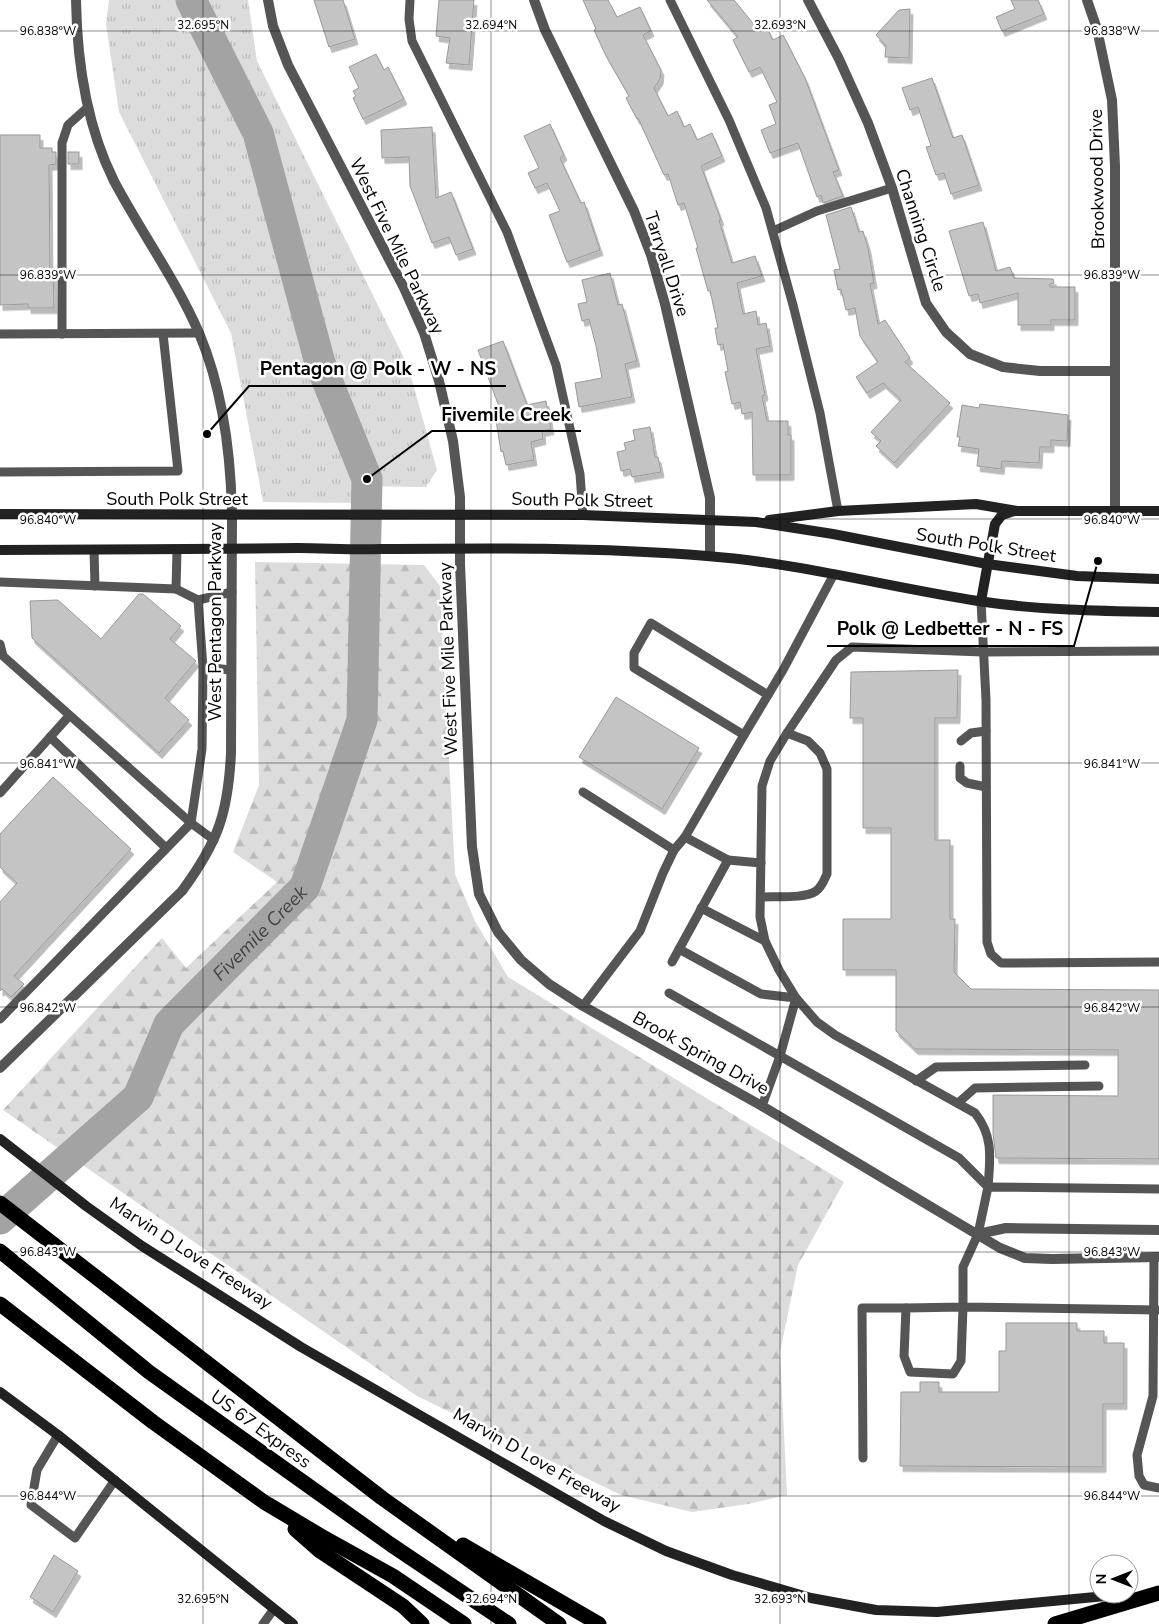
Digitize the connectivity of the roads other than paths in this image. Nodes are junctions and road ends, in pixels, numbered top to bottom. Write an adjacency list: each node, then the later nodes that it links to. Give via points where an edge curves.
1 (76, 0): 8 (street, West Pentagon Parkway, via 80,68)
2 (268, 0): 22 (street, West Five Mile Parkway, via 273,26 288,65 404,288 424,333 453,441)
3 (410, 0): 23 (lane, via 412,41 507,232 556,365 580,474)
4 (534, 0): 25 (street, Tarryall Drive, via 545,30 634,211 651,255 702,459)
5 (670, 0): 10 (lane, via 730,120)
6 (808, 0): 9 (street, Channing Circle, via 868,123)
7 (1087, 0): 15 (street, Brookwood Drive, via 1097,29 1112,100 1115,166)
8 (88, 107): 11 (street, West Pentagon Parkway, via 114,180); 13 (lane, via 68,125 62,143)
9 (892, 188): 10 (lane, via 817,211); 15 (street, Channing Circle, via 926,303 946,332 970,354 1003,367 1040,371)
10 (773, 231): 17 (lane, via 820,413)
11 (199, 333): 14 (lane); 24 (street, West Pentagon Parkway, via 211,365 224,425)
12 (0, 334): 13 (lane)
13 (62, 334): 14 (lane)
14 (163, 334): 16 (lane, via 178,471)
15 (1114, 371): 19 (street, Brookwood Drive)
16 (0, 472)
17 (838, 511): 18 (main road, via 976,504); 26 (main road)
18 (1017, 511): 19 (main road); 33 (main road, via 1002,514 994,524)
19 (1115, 511): 20 (main road)
20 (1159, 511)
21 (0, 514): 24 (main road, South Polk Street)
22 (461, 515): 23 (main road, South Polk Street); 24 (main road, South Polk Street); 27 (street, West Five Mile Parkway)
23 (583, 515): 25 (main road, South Polk Street)
24 (232, 516): 31 (street, West Pentagon Parkway)
25 (711, 519): 26 (main road, South Polk Street); 32 (street, Tarryall Drive)
26 (756, 522): 33 (main road, South Polk Street)
27 (460, 548): 31 (main road); 32 (main road); 63 (street, West Five Mile Parkway)
28 (0, 550): 29 (main road)
29 (94, 550): 30 (main road); 37 (lane)
30 (177, 550): 31 (main road); 38 (lane)
31 (232, 550): 39 (street, West Pentagon Parkway)
32 (710, 556): 34 (main road)
33 (987, 564): 35 (main road, South Polk Street, via 1077,576); 41 (main road)
34 (834, 574): 41 (main road); 49 (lane)
35 (1159, 579)
36 (0, 582): 37 (lane)
37 (95, 586): 38 (lane)
38 (176, 589): 40 (lane)
39 (232, 592): 40 (lane); 48 (street, West Pentagon Parkway)
40 (198, 600): 47 (lane)
41 (981, 602): 42 (main road, via 1060,610); 45 (lane)
42 (1159, 612)
43 (0, 644): 46 (lane)
44 (1159, 651): 45 (lane)
45 (983, 652): 51 (lane); 52 (lane, via 852,647 836,660)
46 (1, 657): 50 (lane)
47 (203, 667): 48 (lane); 60 (lane, via 202,749)
48 (230, 670): 62 (street, West Pentagon Parkway, via 229,784 224,815)
49 (768, 696): 53 (lane); 53 (lane, via 651,623 634,653 634,668)
50 (69, 716): 54 (lane); 60 (lane)
51 (986, 731): 55 (lane, via 971,733); 57 (lane)
52 (787, 733): 67 (lane, via 770,761 762,786); 68 (lane, via 808,741 820,753 827,770 827,874 815,892 802,896)
53 (744, 735): 61 (lane)
54 (50, 738): 59 (lane); 64 (lane)
55 (961, 741)
56 (960, 766): 57 (lane, via 960,778)
57 (986, 787): 73 (lane, via 987,942 991,954 1002,963)
58 (583, 792): 65 (lane)
59 (0, 793)
60 (191, 823): 62 (lane); 64 (lane)
61 (685, 837): 65 (lane); 66 (lane)
62 (214, 840): 80 (street, West Pentagon Parkway, via 182,891)
63 (472, 847): 76 (street, Brook Spring Drive, via 480,894 498,932 521,960)
64 (166, 848): 77 (lane)
65 (674, 850): 76 (lane, via 640,931)
66 (728, 860): 67 (lane); 69 (lane)
67 (761, 863): 68 (lane)
68 (761, 897): 70 (lane, via 760,917)
69 (701, 908): 70 (lane); 71 (lane)
70 (765, 941): 75 (lane)
71 (679, 949): 72 (lane); 75 (lane, via 761,994)
72 (672, 962)
73 (1159, 962)
74 (669, 993): 78 (lane)
75 (796, 998): 78 (lane); 81 (lane, via 817,1022 835,1035)
76 (582, 1006): 84 (street, Brook Spring Drive)
77 (0, 1019)
78 (780, 1056): 84 (lane); 86 (lane, via 959,1158)
79 (1085, 1065): 81 (lane, via 936,1067)
80 (0, 1068)
81 (916, 1081): 83 (lane)
82 (1099, 1086): 83 (lane, via 976,1088)
83 (958, 1103): 86 (lane, via 975,1114 983,1124 990,1154)
84 (762, 1106): 90 (street, Brook Spring Drive)
85 (0, 1139): 106 (main road, Marvin D Love Freeway, via 142,1246 301,1347 604,1522 666,1551 732,1575 812,1598 876,1610 937,1612)
86 (988, 1187): 87 (lane); 90 (lane)
87 (1159, 1189)
88 (0, 1203): 102 (highway)
89 (1159, 1230): 90 (street, via 1006,1228)
90 (978, 1234): 92 (street, Brook Spring Drive, via 1025,1258); 94 (lane, via 963,1267)
91 (0, 1251): 112 (highway, US 67 Express, via 149,1372 390,1544)
92 (1156, 1257): 96 (lane)
93 (3, 1307): 103 (highway)
94 (963, 1307): 95 (lane); 95 (lane, via 961,1361 953,1374 910,1372 904,1356); 96 (lane)
95 (906, 1308): 99 (lane, via 862,1308)
96 (1157, 1310): 101 (lane, via 1153,1396 1137,1455 1139,1476 1144,1485)
97 (0, 1392): 98 (main road)
98 (58, 1434): 100 (main road); 100 (lane, via 37,1470 31,1505 75,1538)
99 (863, 1458)
100 (115, 1480): 107 (main road)
101 (1159, 1488)
102 (382, 1498): 113 (highway); 114 (highway)
103 (264, 1502): 110 (highway, via 320,1551 403,1606); 111 (highway, via 392,1576)
104 (1159, 1592): 105 (main road, Marvin D Love Freeway); 115 (highway)
105 (1139, 1593)
106 (1089, 1598)
107 (274, 1609): 108 (lane); 109 (main road)
108 (263, 1624)
109 (293, 1624)
110 (422, 1624)
111 (464, 1624)
112 (509, 1624)
113 (559, 1624)
114 (599, 1624)
115 (1055, 1624)

